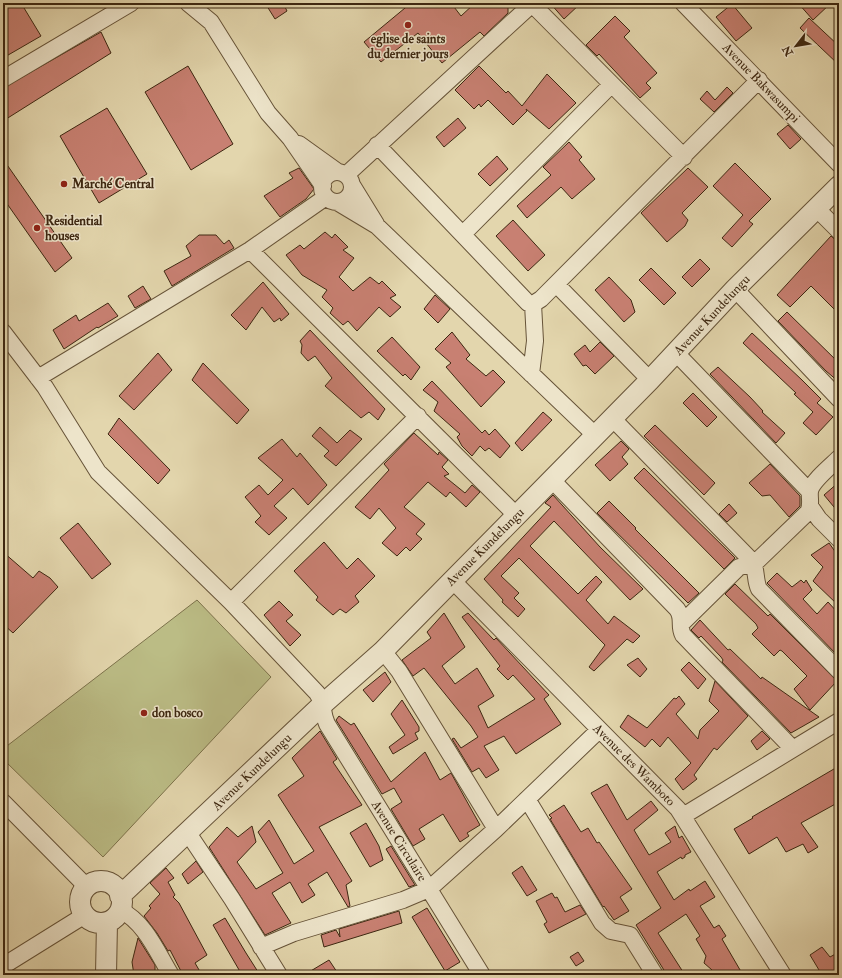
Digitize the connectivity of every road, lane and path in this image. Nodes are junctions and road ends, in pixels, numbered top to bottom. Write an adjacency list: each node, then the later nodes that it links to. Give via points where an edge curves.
1 (131, 3): 7 (street)
2 (188, 3): 6 (street)
3 (207, 3): 6 (street)
4 (531, 3): 9 (street); 11 (street)
5 (683, 3): 8 (street, Avenue Bakwasumpi)
6 (211, 22): 10 (street, via 265,109)
7 (3, 79)
8 (759, 80): 12 (street); 13 (street, Avenue Bakwasumpi)
9 (611, 86): 12 (street); 20 (street)
10 (290, 138): 14 (street); 16 (street)
11 (377, 145): 14 (street); 20 (street)
12 (684, 157): 22 (street)
13 (839, 164)
14 (346, 178): 16 (street, via 328,176); 16 (street, via 352,192 348,197); 18 (street)
15 (839, 186): 17 (street, Avenue Kundelungu)
16 (329, 195): 18 (street); 21 (street)
17 (816, 208): 19 (street); 23 (street, Avenue Kundelungu)
18 (377, 226): 27 (street)
19 (839, 231)
20 (463, 234): 24 (street, via 528,303)
21 (250, 250): 28 (street); 31 (street)
22 (556, 284): 24 (street); 29 (street)
23 (735, 289): 26 (street, Avenue Kundelungu); 30 (street)
24 (533, 304): 27 (street, via 535,341)
25 (3, 332): 28 (street)
26 (676, 353): 29 (street, Avenue Kundelungu); 36 (street)
27 (531, 374): 33 (street)
28 (38, 378): 41 (street, via 98,472)
29 (650, 380): 32 (street, Avenue Kundelungu)
30 (839, 399)
31 (418, 416): 37 (street); 41 (street)
32 (612, 418): 33 (street, Avenue Kundelungu); 39 (street)
33 (595, 435): 35 (street, Avenue Kundelungu)
34 (839, 458): 36 (street, via 813,485)
35 (552, 480): 37 (street, Avenue Kundelungu); 42 (street, via 677,609 681,616)
36 (810, 499): 38 (street, via 819,519); 39 (street, via 808,512)
37 (517, 516): 40 (street, Avenue Kundelungu)
38 (839, 539)
39 (754, 564): 42 (street, via 739,567); 44 (street, via 759,589)
40 (452, 580): 43 (street, Avenue Kundelungu); 47 (street, Avenue des Wamboto)
41 (231, 602): 45 (street, via 312,687)
42 (681, 624): 48 (street, via 683,635)
43 (383, 651): 45 (street, Avenue Kundelungu); 52 (street, via 399,671)
44 (839, 671)
45 (323, 704): 53 (street, Avenue Kundelungu); 55 (street, Avenue Circulaire, via 327,724)
46 (839, 721): 48 (street)
47 (598, 730): 49 (street); 51 (street, Avenue des Wamboto)
48 (793, 749): 51 (street)
49 (527, 799): 52 (street); 64 (street, via 602,923 611,931 630,935)
50 (3, 802): 54 (street)
51 (683, 816): 65 (street, Avenue des Wamboto)
52 (496, 829): 55 (street)
53 (188, 833): 56 (street, Avenue Kundelungu); 58 (street)
54 (87, 887): 56 (street, via 94,882 110,884 116,889); 57 (street, via 80,901)
55 (428, 889): 58 (street, via 403,900 294,933); 63 (street, Avenue Circulaire)
56 (116, 909): 57 (street, via 95,922); 60 (street); 61 (street, via 130,914 139,923)
57 (85, 916): 59 (street)
58 (261, 947): 62 (street)
59 (3, 966)
60 (106, 975)
61 (171, 975)
62 (279, 975)
63 (482, 975)
64 (655, 975)
65 (783, 975)

